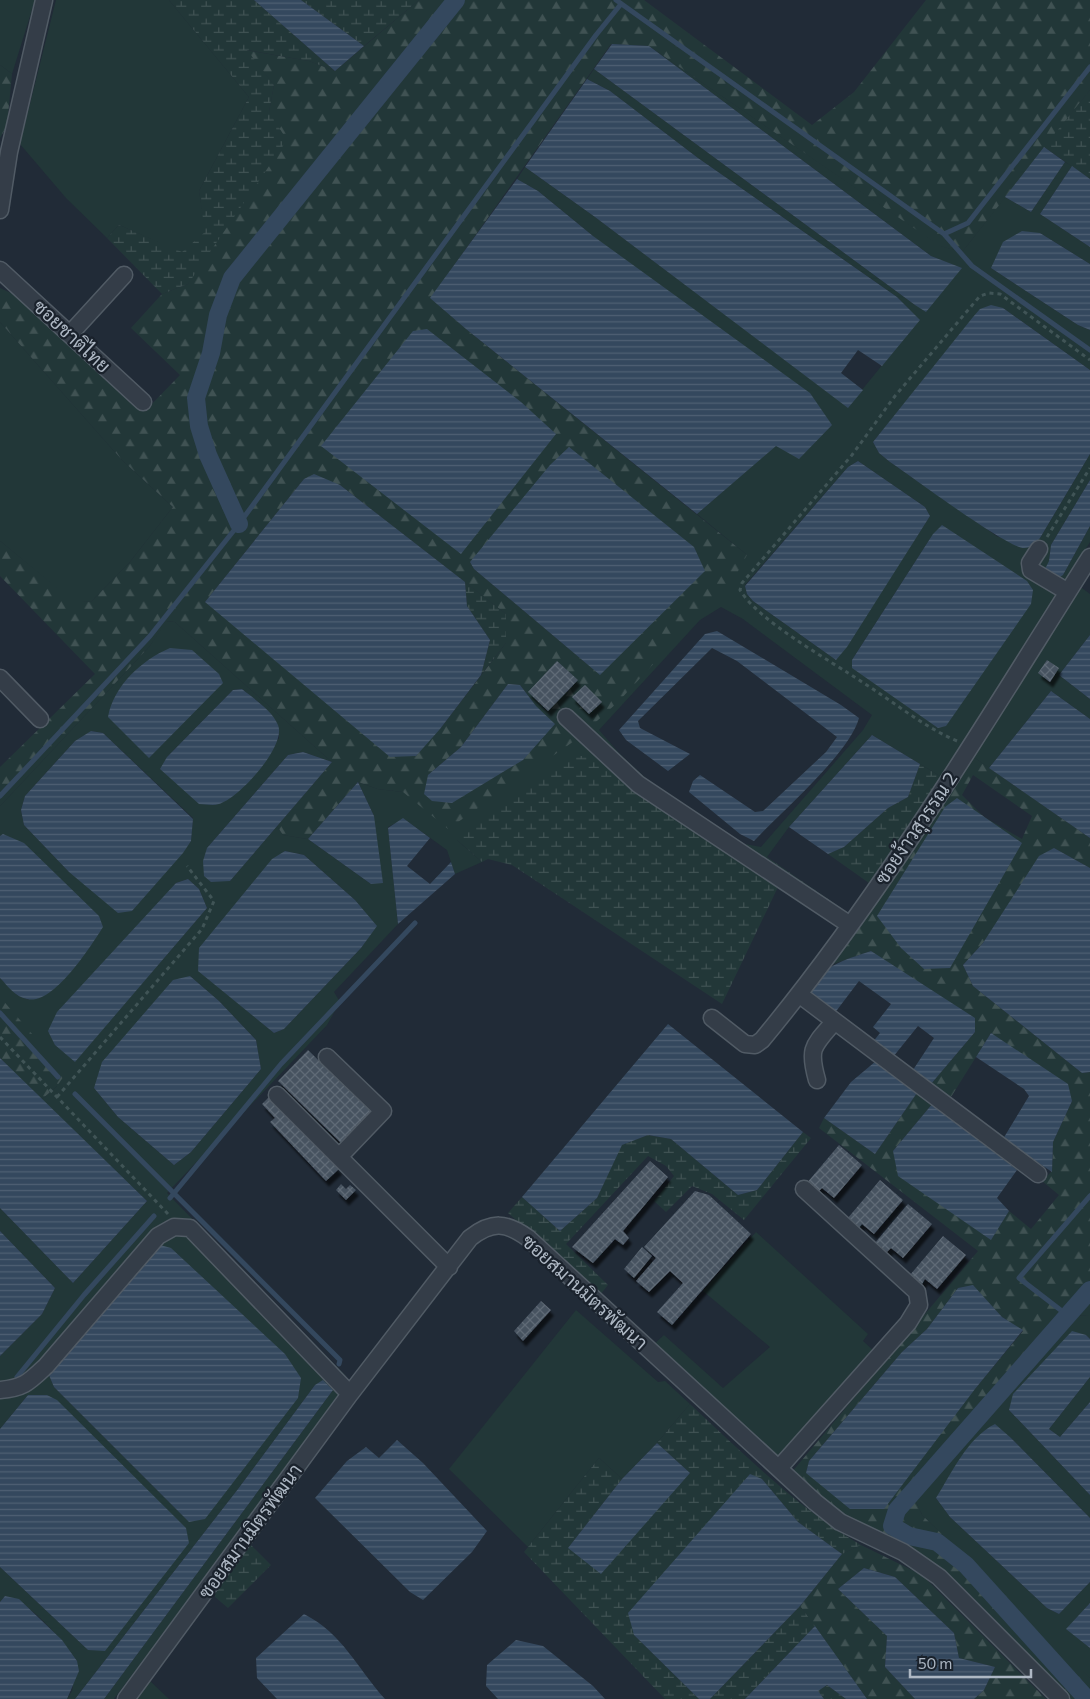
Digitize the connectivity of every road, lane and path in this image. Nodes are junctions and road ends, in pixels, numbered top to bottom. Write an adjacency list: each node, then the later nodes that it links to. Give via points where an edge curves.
1 (44, 0): 2 (street)
2 (4, 159): 3 (street)
3 (0, 210)
4 (0, 270): 6 (street, ซอยชาติไทย)
5 (124, 275): 6 (street)
6 (70, 334): 8 (street, ซอยชาติไทย)
7 (1090, 360): 16 (path, via 1000,294 980,296 894,396 852,455 742,583 740,590 750,604 807,647 933,730)
8 (143, 402)
9 (1090, 468): 10 (path)
10 (1039, 549): 12 (street, via 1030,563 1031,570)
11 (1090, 557): 12 (street, ซอยง้าวสุวรรณ 2)
12 (1068, 592): 16 (street, ซอยง้าวสุวรรณ 2)
13 (0, 678): 15 (street)
14 (566, 717): 18 (street, via 638,784)
15 (40, 718)
16 (971, 747): 18 (street, ซอยง้าวสุวรรณ 2)
17 (187, 866): 26 (path, via 214,901 202,929)
18 (850, 925): 19 (street, ซอยง้าวสุวรรณ 2)
19 (800, 995): 20 (street, ซอยง้าวสุวรรณ 2, via 755,1045 745,1044); 21 (street)
20 (712, 1018)
21 (834, 1022): 24 (street, via 815,1043 811,1058); 28 (street)
22 (0, 1037): 26 (path)
23 (327, 1057): 27 (street, via 383,1111)
24 (817, 1080)
25 (277, 1094): 27 (street)
26 (57, 1097): 30 (path)
27 (339, 1157): 31 (street)
28 (1038, 1174)
29 (804, 1189): 34 (street, via 917,1292 918,1305 908,1323)
30 (181, 1227): 32 (street, via 174,1227 158,1236 28,1384 17,1389); 33 (street, via 190,1228)
31 (448, 1267): 33 (street, ซอยสมานมิตรพัฒนา); 34 (street, ซอยสมานมิตรพัฒนา, via 470,1238 482,1229 494,1225 517,1230)
32 (0, 1390)
33 (350, 1394): 35 (street, ซอยสมานมิตรพัฒนา)
34 (778, 1468): 36 (street, ซอยสมานมิตรพัฒนา, via 840,1522 902,1552 939,1577)
35 (126, 1699)
36 (1061, 1699)

